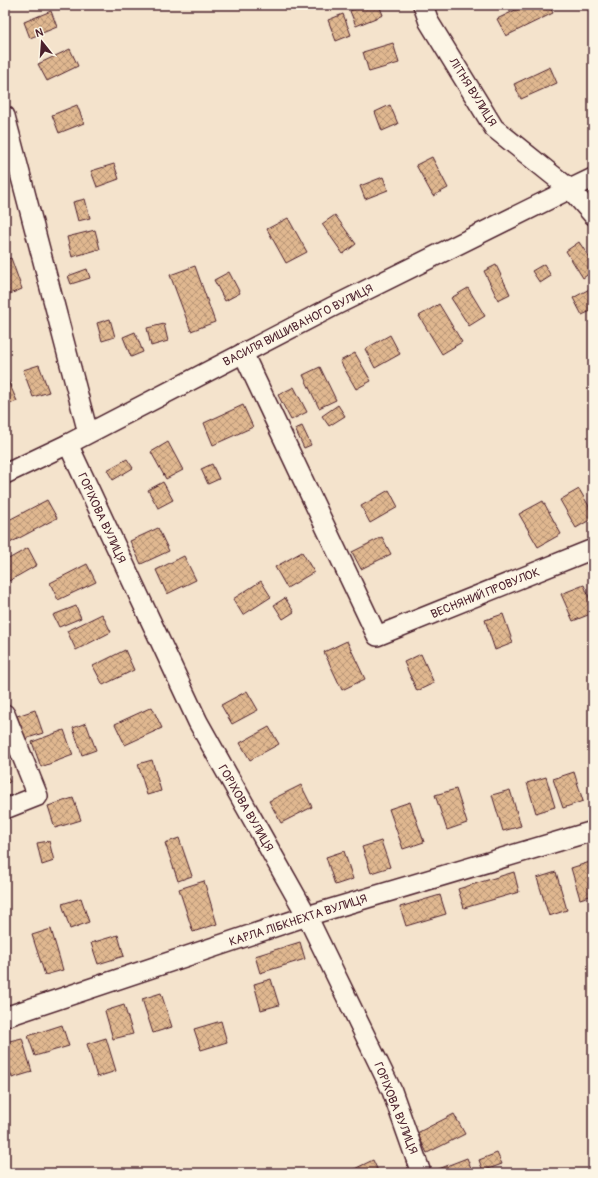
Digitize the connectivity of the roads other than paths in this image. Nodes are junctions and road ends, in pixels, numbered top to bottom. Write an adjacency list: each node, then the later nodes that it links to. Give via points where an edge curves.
1 (423, 5): 4 (street, ЛІТНЯ ВУЛИЦЯ, via 429,22 494,128)
2 (5, 116): 7 (street)
3 (593, 178): 4 (street, ВАСИЛЯ ВИШИВАНОГО ВУЛИЦЯ)
4 (570, 188): 5 (street, ЛІТНЯ ВУЛИЦЯ); 6 (street, ВАСИЛЯ ВИШИВАНОГО ВУЛИЦЯ)
5 (593, 215)
6 (243, 353): 7 (street, ВАСИЛЯ ВИШИВАНОГО ВУЛИЦЯ); 10 (street, ВЕСНЯНИЙ ПРОВУЛОК, via 376,636)
7 (88, 433): 8 (street, ВАСИЛЯ ВИШИВАНОГО ВУЛИЦЯ)
8 (68, 444): 9 (street, ВАСИЛЯ ВИШИВАНОГО ВУЛИЦЯ); 14 (street, ГОРІХОВА ВУЛИЦЯ, via 198,722)
9 (5, 474)
10 (593, 549)
11 (5, 714): 12 (street, via 38,796)
12 (5, 809)
13 (593, 831): 14 (street, КАРЛА ЛІБКНЕХТА ВУЛИЦЯ)
14 (307, 916): 15 (street, КАРЛА ЛІБКНЕХТА ВУЛИЦЯ); 16 (street, ГОРІХОВА ВУЛИЦЯ, via 392,1091)
15 (5, 1017)
16 (422, 1173)

